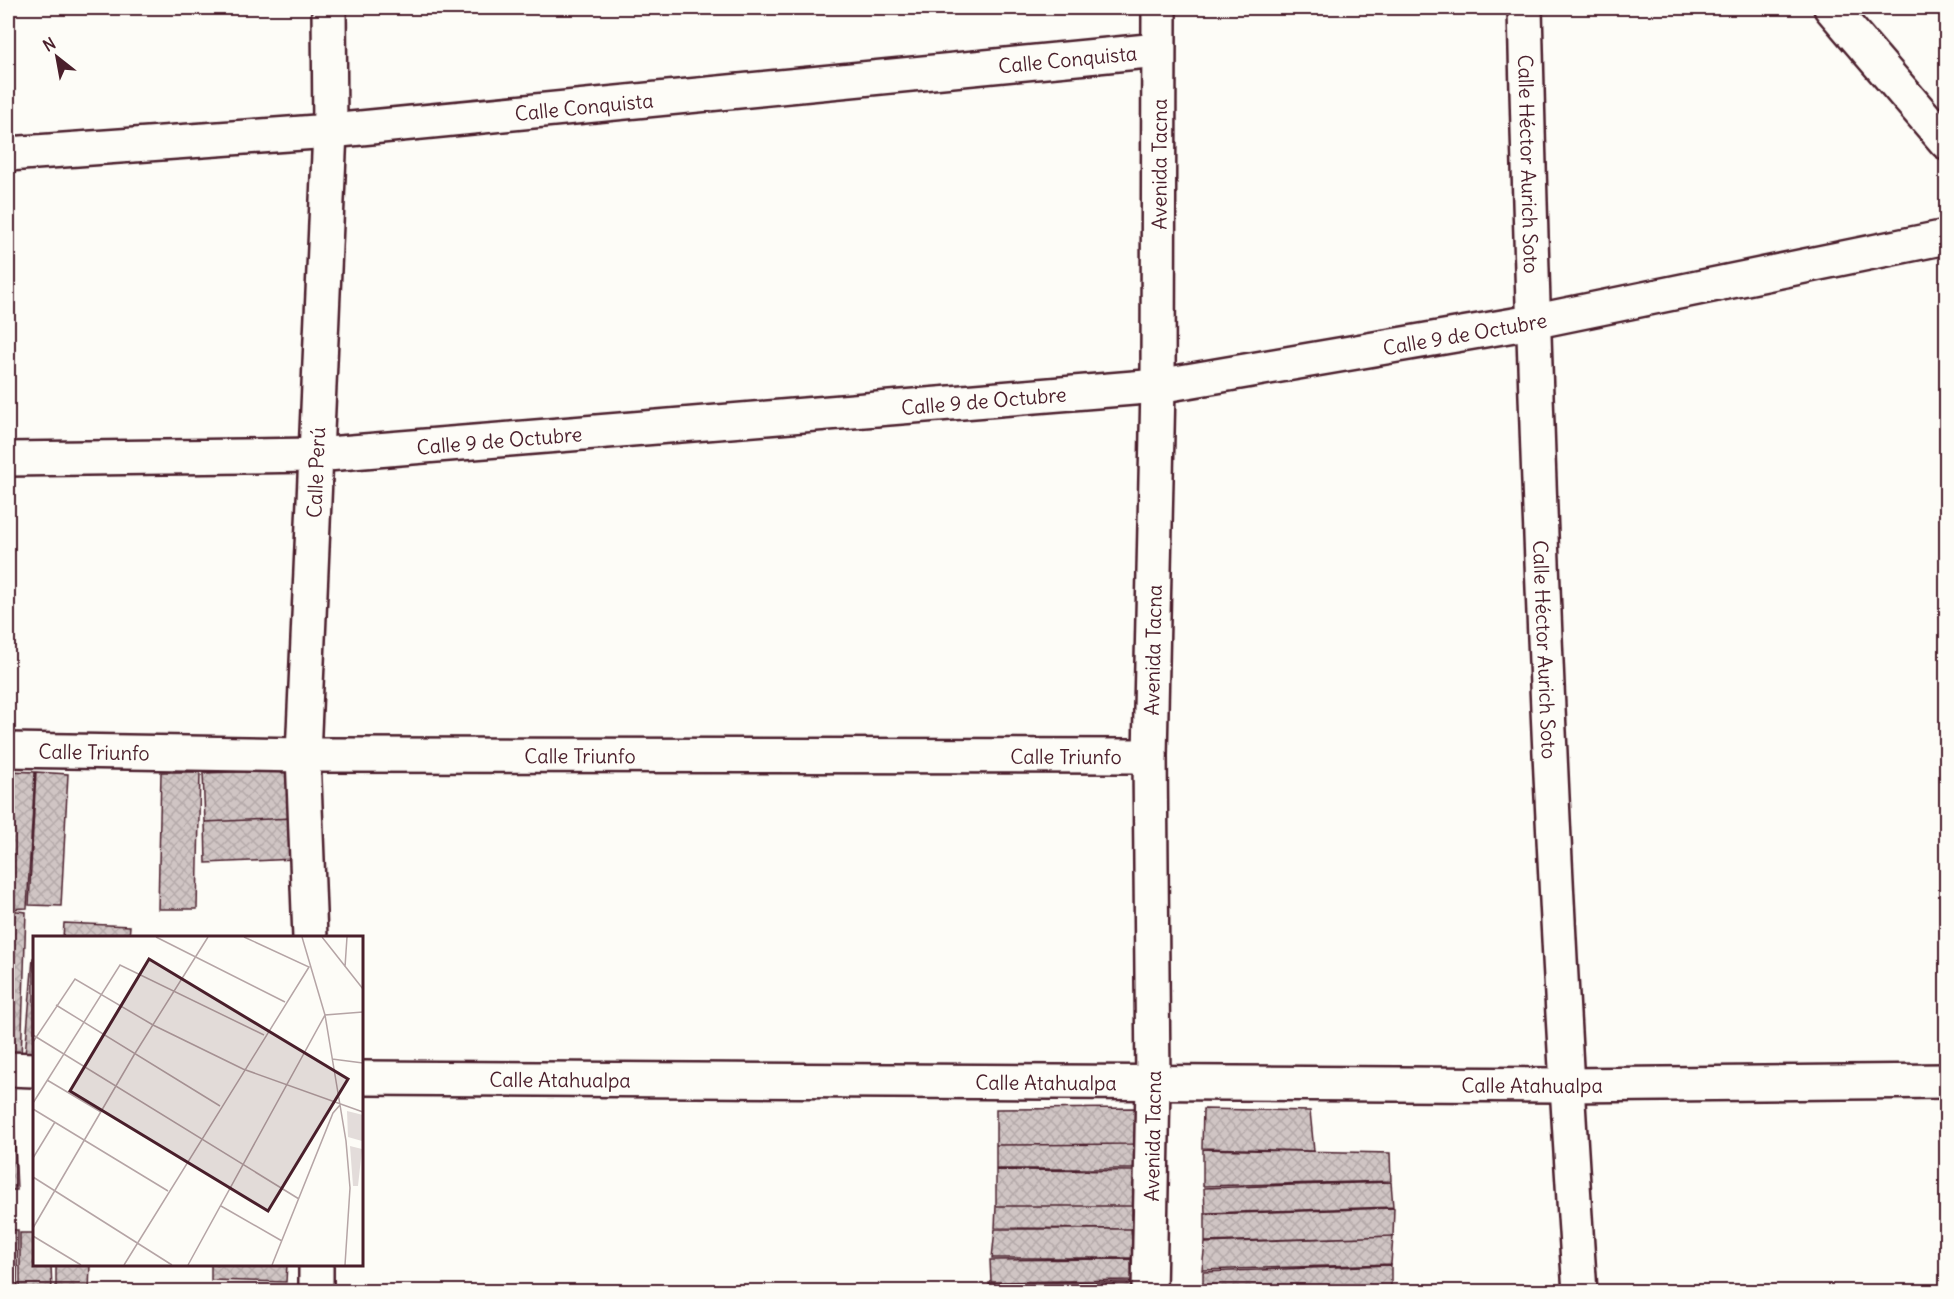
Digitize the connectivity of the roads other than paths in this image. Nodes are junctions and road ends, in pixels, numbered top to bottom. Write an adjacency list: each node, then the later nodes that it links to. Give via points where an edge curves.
1 (328, 8): 6 (street, Calle Perú)
2 (1159, 8): 5 (street, Avenida Tacna)
3 (1525, 8): 10 (street, Calle Héctor Aurich Soto)
4 (1831, 8): 7 (street)
5 (1158, 50): 6 (street, Calle Conquista); 11 (street, Avenida Tacna)
6 (330, 131): 8 (street, Calle Conquista); 12 (street, Calle Perú)
7 (1947, 142)
8 (8, 154)
9 (1947, 237): 10 (street, Calle 9 de Octubre)
10 (1533, 322): 11 (street, Calle 9 de Octubre); 23 (street, Calle Héctor Aurich Soto)
11 (1158, 386): 12 (street, Calle 9 de Octubre); 16 (street, Avenida Tacna)
12 (315, 454): 13 (street, Calle 9 de Octubre); 15 (street, Calle Perú)
13 (8, 459)
14 (8, 750): 15 (street, Calle Triunfo)
15 (303, 755): 16 (street, Calle Triunfo); 17 (street, Calle Perú)
16 (1150, 756): 22 (street, Avenida Tacna)
17 (310, 936)
18 (8, 1069): 19 (street)
19 (33, 1070)
20 (363, 1078): 22 (street, Calle Atahualpa)
21 (1947, 1081): 23 (street, Calle Atahualpa)
22 (1153, 1083): 23 (street, Calle Atahualpa); 26 (street, Avenida Tacna)
23 (1566, 1085): 27 (street, Calle Héctor Aurich Soto)
24 (316, 1266): 25 (street)
25 (316, 1292)
26 (1149, 1292)
27 (1580, 1292)

